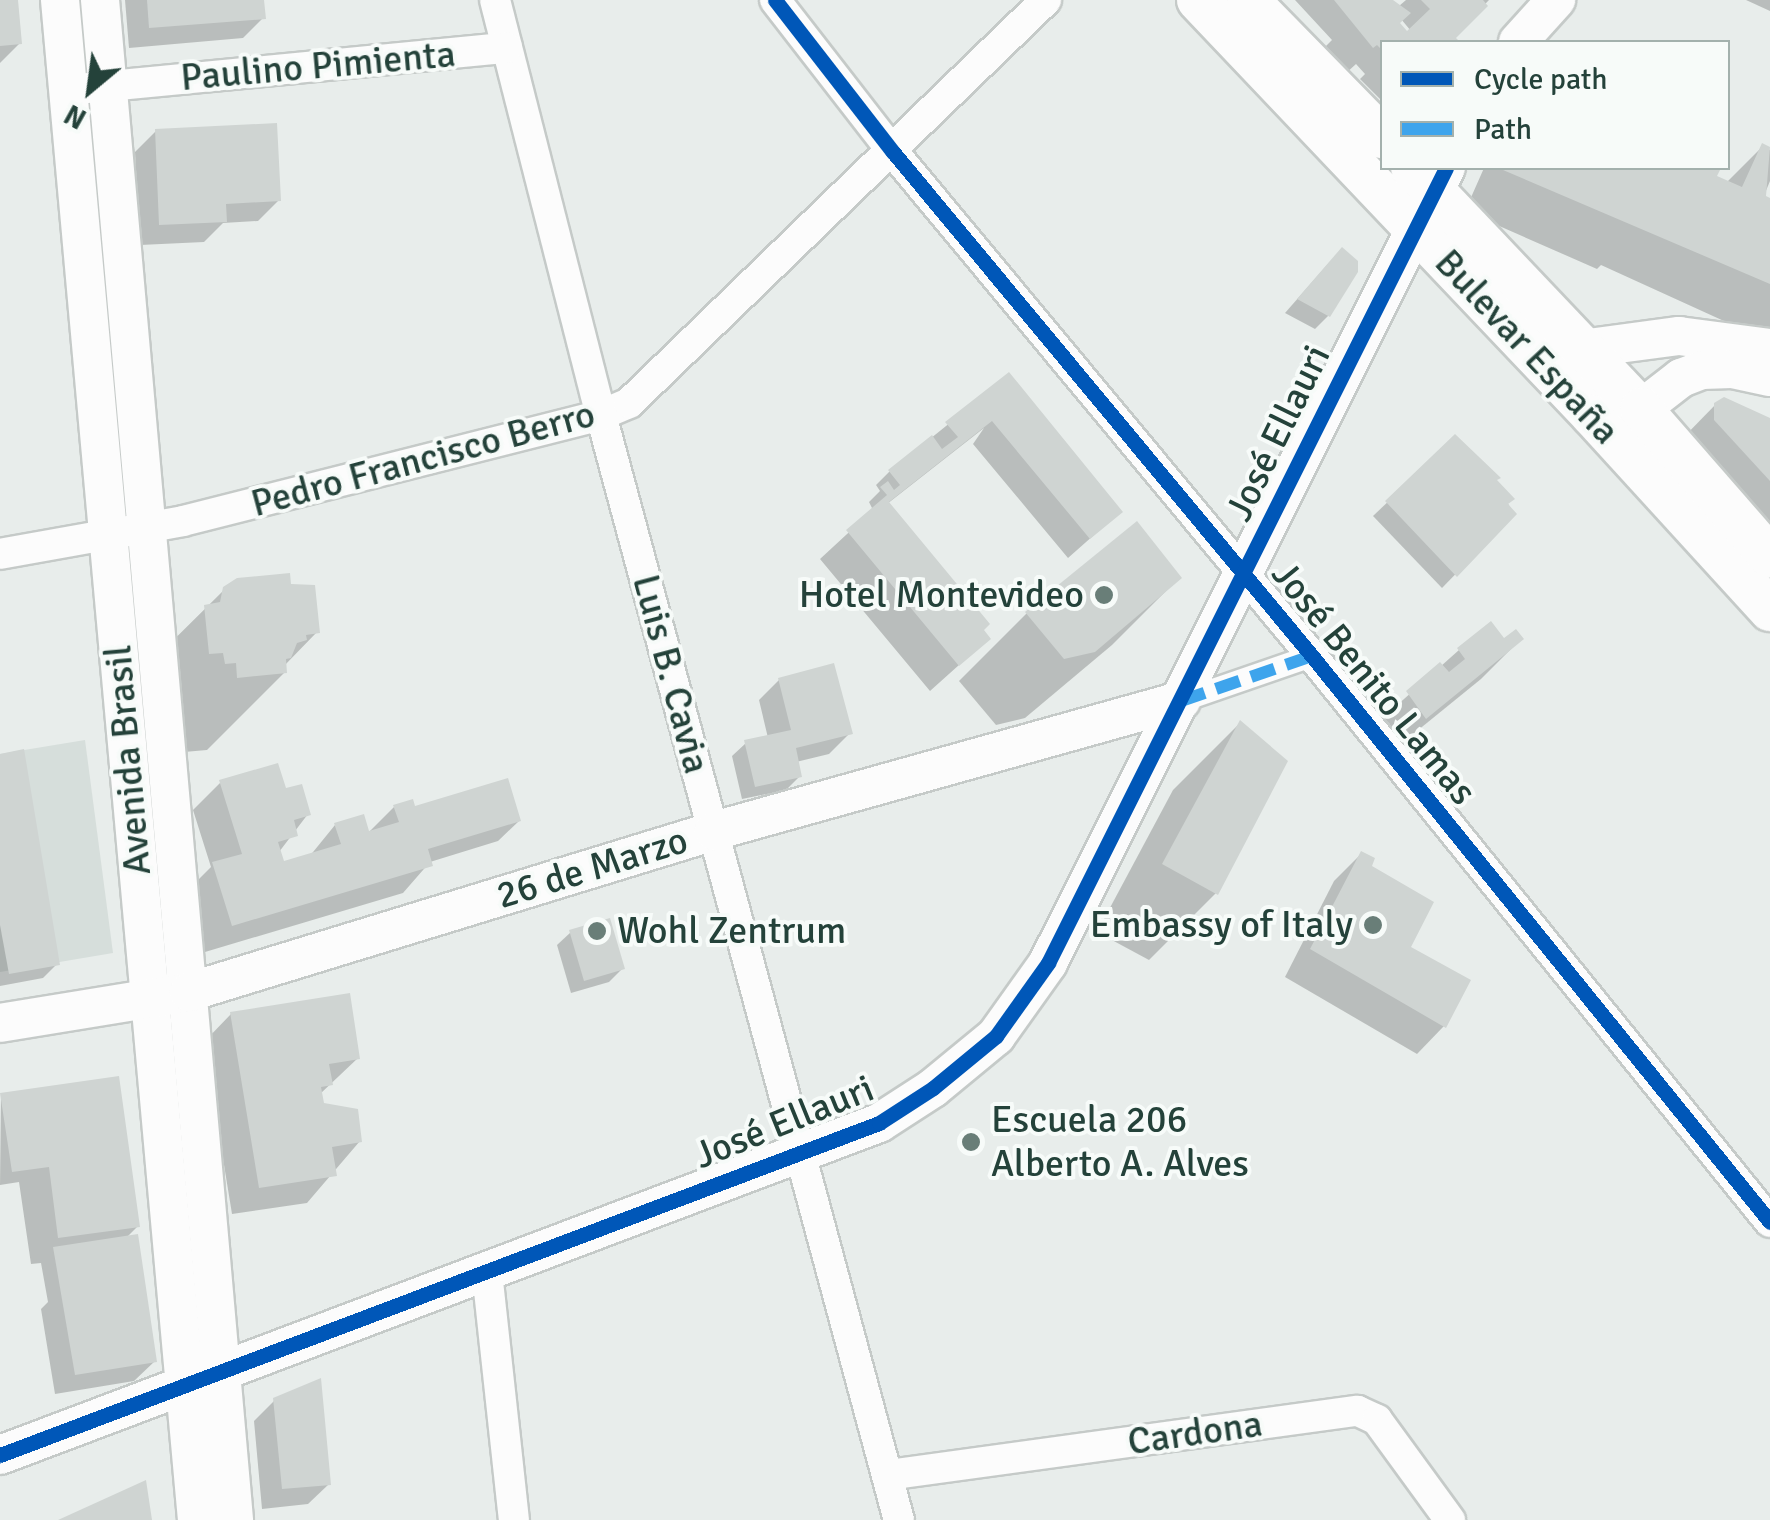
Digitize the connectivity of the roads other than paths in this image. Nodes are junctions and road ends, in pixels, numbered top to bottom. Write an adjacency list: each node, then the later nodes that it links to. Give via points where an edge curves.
1 (60, 0): 12 (street, Avenida Brasil)
2 (100, 0): 11 (street, Avenida Brasil)
3 (495, 0): 10 (street, Luis B. Cavia)
4 (775, 0): 14 (street, José Benito Lamas)
5 (1046, 0): 14 (street, Pedro Francisco Berro)
6 (1198, 0): 16 (main road, Bulevar España)
7 (1248, 0): 13 (main road)
8 (1556, 0): 9 (street)
9 (1520, 40)
10 (507, 48): 11 (street, Paulino Pimienta); 21 (street, Luis B. Cavia)
11 (108, 86): 12 (street, Paulino Pimienta); 23 (street, Avenida Brasil)
12 (68, 90): 24 (street, Avenida Brasil)
13 (1380, 136)
14 (893, 152): 21 (street, Pedro Francisco Berro, via 629,403); 27 (street, José Benito Lamas)
15 (1431, 175): 16 (street, José Ellauri); 18 (main road, Bulevar España)
16 (1415, 229): 22 (main road, Bulevar España); 27 (street, José Ellauri)
17 (1770, 348): 18 (street, via 1679,336)
18 (1581, 349): 20 (main road, Bulevar España)
19 (1770, 378): 20 (street, via 1702,370)
20 (1641, 409): 22 (street); 26 (main road, Bulevar España)
21 (601, 415): 23 (street, Pedro Francisco Berro); 31 (street, Luis B. Cavia)
22 (1594, 416): 28 (main road, Bulevar España)
23 (150, 527): 24 (street, Pedro Francisco Berro); 32 (street, Avenida Brasil)
24 (109, 534): 25 (street, Pedro Francisco Berro); 33 (street, Avenida Brasil)
25 (0, 554)
26 (1770, 557)
27 (1244, 574): 29 (street, José Benito Lamas); 30 (street, José Ellauri)
28 (1770, 610)
29 (1312, 656): 30 (street); 36 (street, José Benito Lamas)
30 (1181, 701): 31 (street, 26 de Marzo); 35 (street, José Ellauri, via 1048,963 996,1036 879,1123)
31 (714, 831): 32 (street, 26 de Marzo); 35 (street, Luis B. Cavia)
32 (189, 992): 33 (street, 26 de Marzo); 38 (street, Avenida Brasil)
33 (148, 999): 34 (street, 26 de Marzo); 39 (street, Avenida Brasil)
34 (0, 1023)
35 (804, 1153): 37 (street, José Ellauri); 41 (street, Luis B. Cavia)
36 (1770, 1222)
37 (487, 1272): 38 (street, José Ellauri); 44 (street)
38 (222, 1372): 39 (street, José Ellauri); 43 (street, Avenida Brasil)
39 (186, 1387): 40 (street, José Ellauri); 42 (street, Avenida Brasil)
40 (0, 1455)
41 (888, 1475): 45 (street, Luis B. Cavia); 46 (street, Cardona, via 1358,1411 1376,1420)
42 (198, 1520)
43 (234, 1520)
44 (514, 1520)
45 (900, 1520)
46 (1450, 1520)

